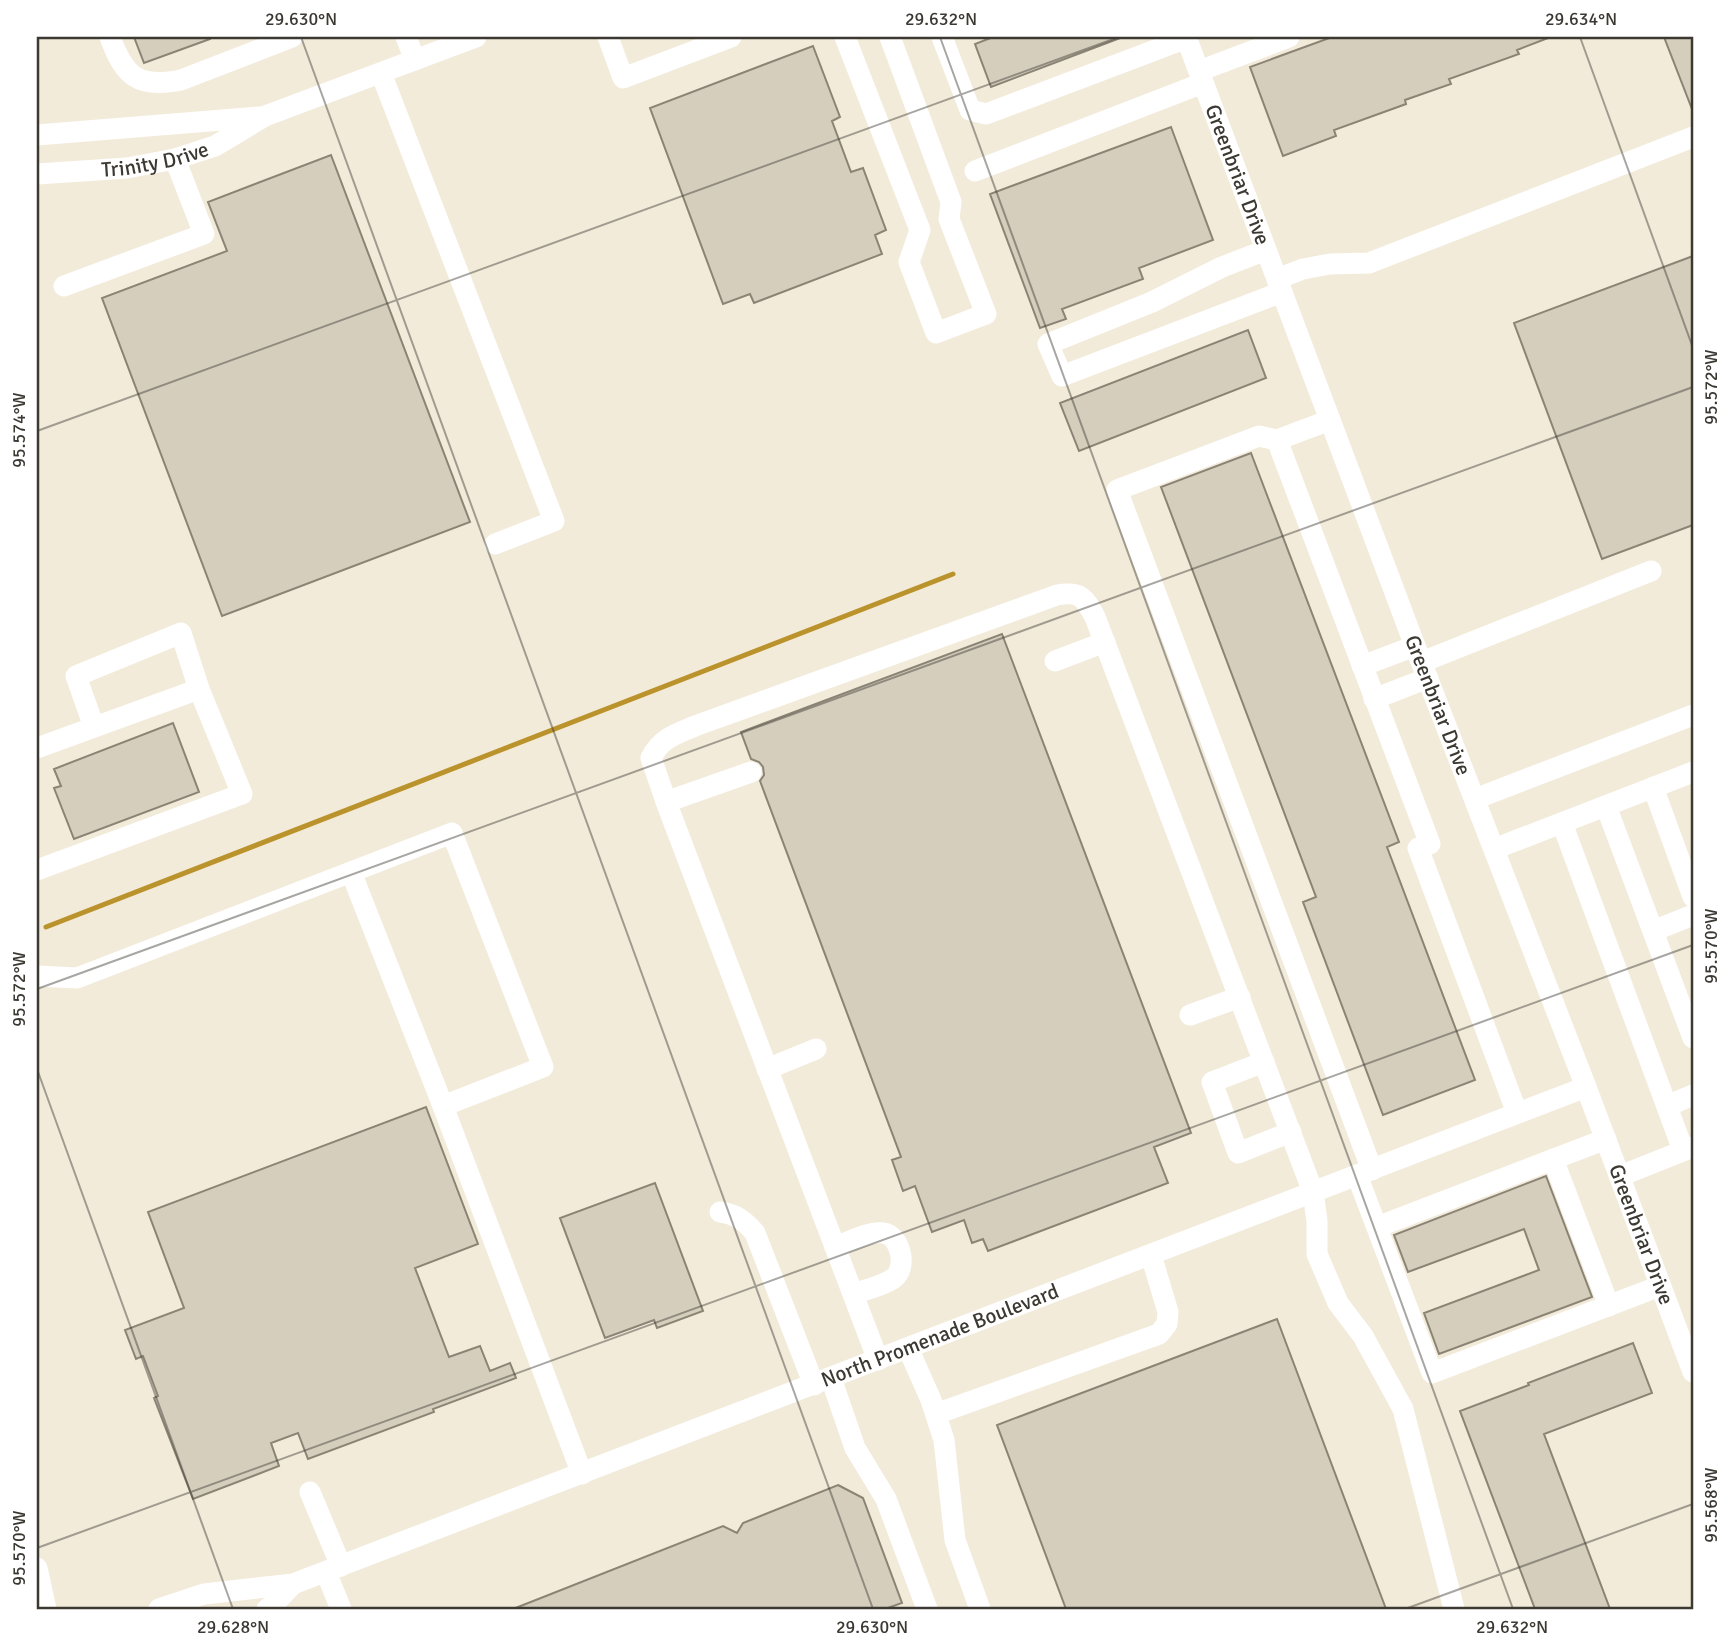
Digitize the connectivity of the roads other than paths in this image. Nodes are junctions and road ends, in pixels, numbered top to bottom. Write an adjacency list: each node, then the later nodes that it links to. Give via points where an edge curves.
1 (110, 37): 2 (street, via 132,76 162,84)
2 (292, 37)
3 (406, 37): 13 (street)
4 (476, 37): 13 (street, Trinity Drive)
5 (608, 37): 6 (street, via 624,78)
6 (731, 37)
7 (845, 37): 23 (street)
8 (890, 37): 22 (street, via 951,202)
9 (942, 37): 12 (street, via 970,110 986,114)
10 (1289, 37): 15 (street)
11 (1186, 38): 12 (street); 15 (street, Greenbriar Drive)
12 (1144, 45)
13 (415, 60): 14 (street, Trinity Drive)
14 (381, 73): 16 (street, Trinity Drive); 29 (street, via 554,520)
15 (1201, 77): 20 (street); 24 (street, Greenbriar Drive)
16 (265, 116): 17 (street, Trinity Drive); 19 (street, Trinity Drive, via 215,146)
17 (37, 135)
18 (1693, 137): 26 (street, via 1369,263 1303,269)
19 (176, 159): 21 (street, Trinity Drive, via 127,168); 25 (street, via 204,233)
20 (975, 171)
21 (37, 174)
22 (950, 219): 23 (street); 23 (street, via 986,314 936,333 909,262)
23 (920, 230)
24 (1266, 250): 26 (street, Greenbriar Drive); 26 (street, via 1048,344 1062,376)
25 (64, 286)
26 (1280, 286): 27 (street, Greenbriar Drive)
27 (1330, 420): 28 (street); 33 (street, Greenbriar Drive)
28 (1277, 440): 34 (street); 69 (street, via 1259,436 1117,490)
29 (495, 544)
30 (1651, 571): 33 (street)
31 (1105, 642): 32 (street); 44 (street, via 1086,600 1072,593 862,664 664,740 651,758); 54 (street)
32 (1055, 661)
33 (1422, 662): 34 (street); 36 (street); 43 (street, Greenbriar Drive)
34 (1362, 666): 36 (street)
35 (199, 689): 38 (street); 38 (street, via 181,633 76,676); 48 (street, via 242,794)
36 (1374, 699): 64 (street)
37 (1693, 716): 43 (street)
38 (94, 727): 39 (street)
39 (37, 748)
40 (751, 772): 44 (street)
41 (1693, 772): 42 (street)
42 (1653, 788): 45 (street); 50 (street)
43 (1475, 799): 47 (street, Greenbriar Drive)
44 (666, 802): 59 (street)
45 (1606, 806): 46 (street); 52 (street)
46 (1562, 823): 47 (street); 63 (street)
47 (1494, 849): 60 (street, Greenbriar Drive)
48 (37, 870)
49 (351, 872): 53 (street, via 77,978); 62 (street); 62 (street, via 452,833 544,1067)
50 (1693, 897)
51 (1693, 915): 52 (street)
52 (1653, 931): 56 (street)
53 (37, 976)
54 (1240, 997): 55 (street); 58 (street)
55 (1189, 1015)
56 (1693, 1038)
57 (816, 1049): 59 (street)
58 (1264, 1062): 65 (street); 65 (street, via 1212,1082 1238,1153)
59 (767, 1069): 74 (street)
60 (1586, 1087): 64 (street, North Promenade Boulevard); 66 (street, Greenbriar Drive)
61 (1693, 1095): 63 (street)
62 (443, 1106): 84 (street)
63 (1667, 1106): 67 (street)
64 (1517, 1113): 69 (street, North Promenade Boulevard)
65 (1291, 1132): 71 (street)
66 (1606, 1139): 68 (street); 70 (street, Greenbriar Drive)
67 (1688, 1149): 70 (street)
68 (1553, 1159): 73 (street); 78 (street)
69 (1364, 1173): 71 (street, North Promenade Boulevard); 73 (street)
70 (1620, 1176): 76 (street, Greenbriar Drive)
71 (1313, 1192): 75 (street, North Promenade Boulevard); 95 (street, via 1317,1254 1338,1303 1363,1336 1403,1409)
72 (720, 1212): 82 (street, via 746,1222 755,1233)
73 (1377, 1227): 78 (street, via 1432,1373)
74 (835, 1247): 77 (street); 77 (street, via 881,1232 896,1242 902,1259 896,1277)
75 (1151, 1255): 79 (street, North Promenade Boulevard); 83 (street, via 1168,1312 1167,1324 1159,1334)
76 (1660, 1286): 78 (street); 81 (street, Greenbriar Drive)
77 (853, 1294): 80 (street)
78 (1609, 1306)
79 (908, 1348): 80 (street, North Promenade Boulevard); 83 (street)
80 (878, 1360): 82 (street, North Promenade Boulevard)
81 (1693, 1372)
82 (822, 1381): 84 (street, North Promenade Boulevard); 93 (street, via 886,1499)
83 (936, 1414): 94 (street, via 944,1440 956,1540)
84 (582, 1474): 87 (street, North Promenade Boulevard)
85 (310, 1492): 87 (street)
86 (37, 1568): 90 (street)
87 (334, 1569): 88 (street, North Promenade Boulevard); 92 (street)
88 (293, 1584): 89 (street); 91 (street, via 204,1594)
89 (271, 1608)
90 (46, 1609)
91 (159, 1609)
92 (341, 1609)
93 (927, 1609)
94 (980, 1609)
95 (1454, 1609)

